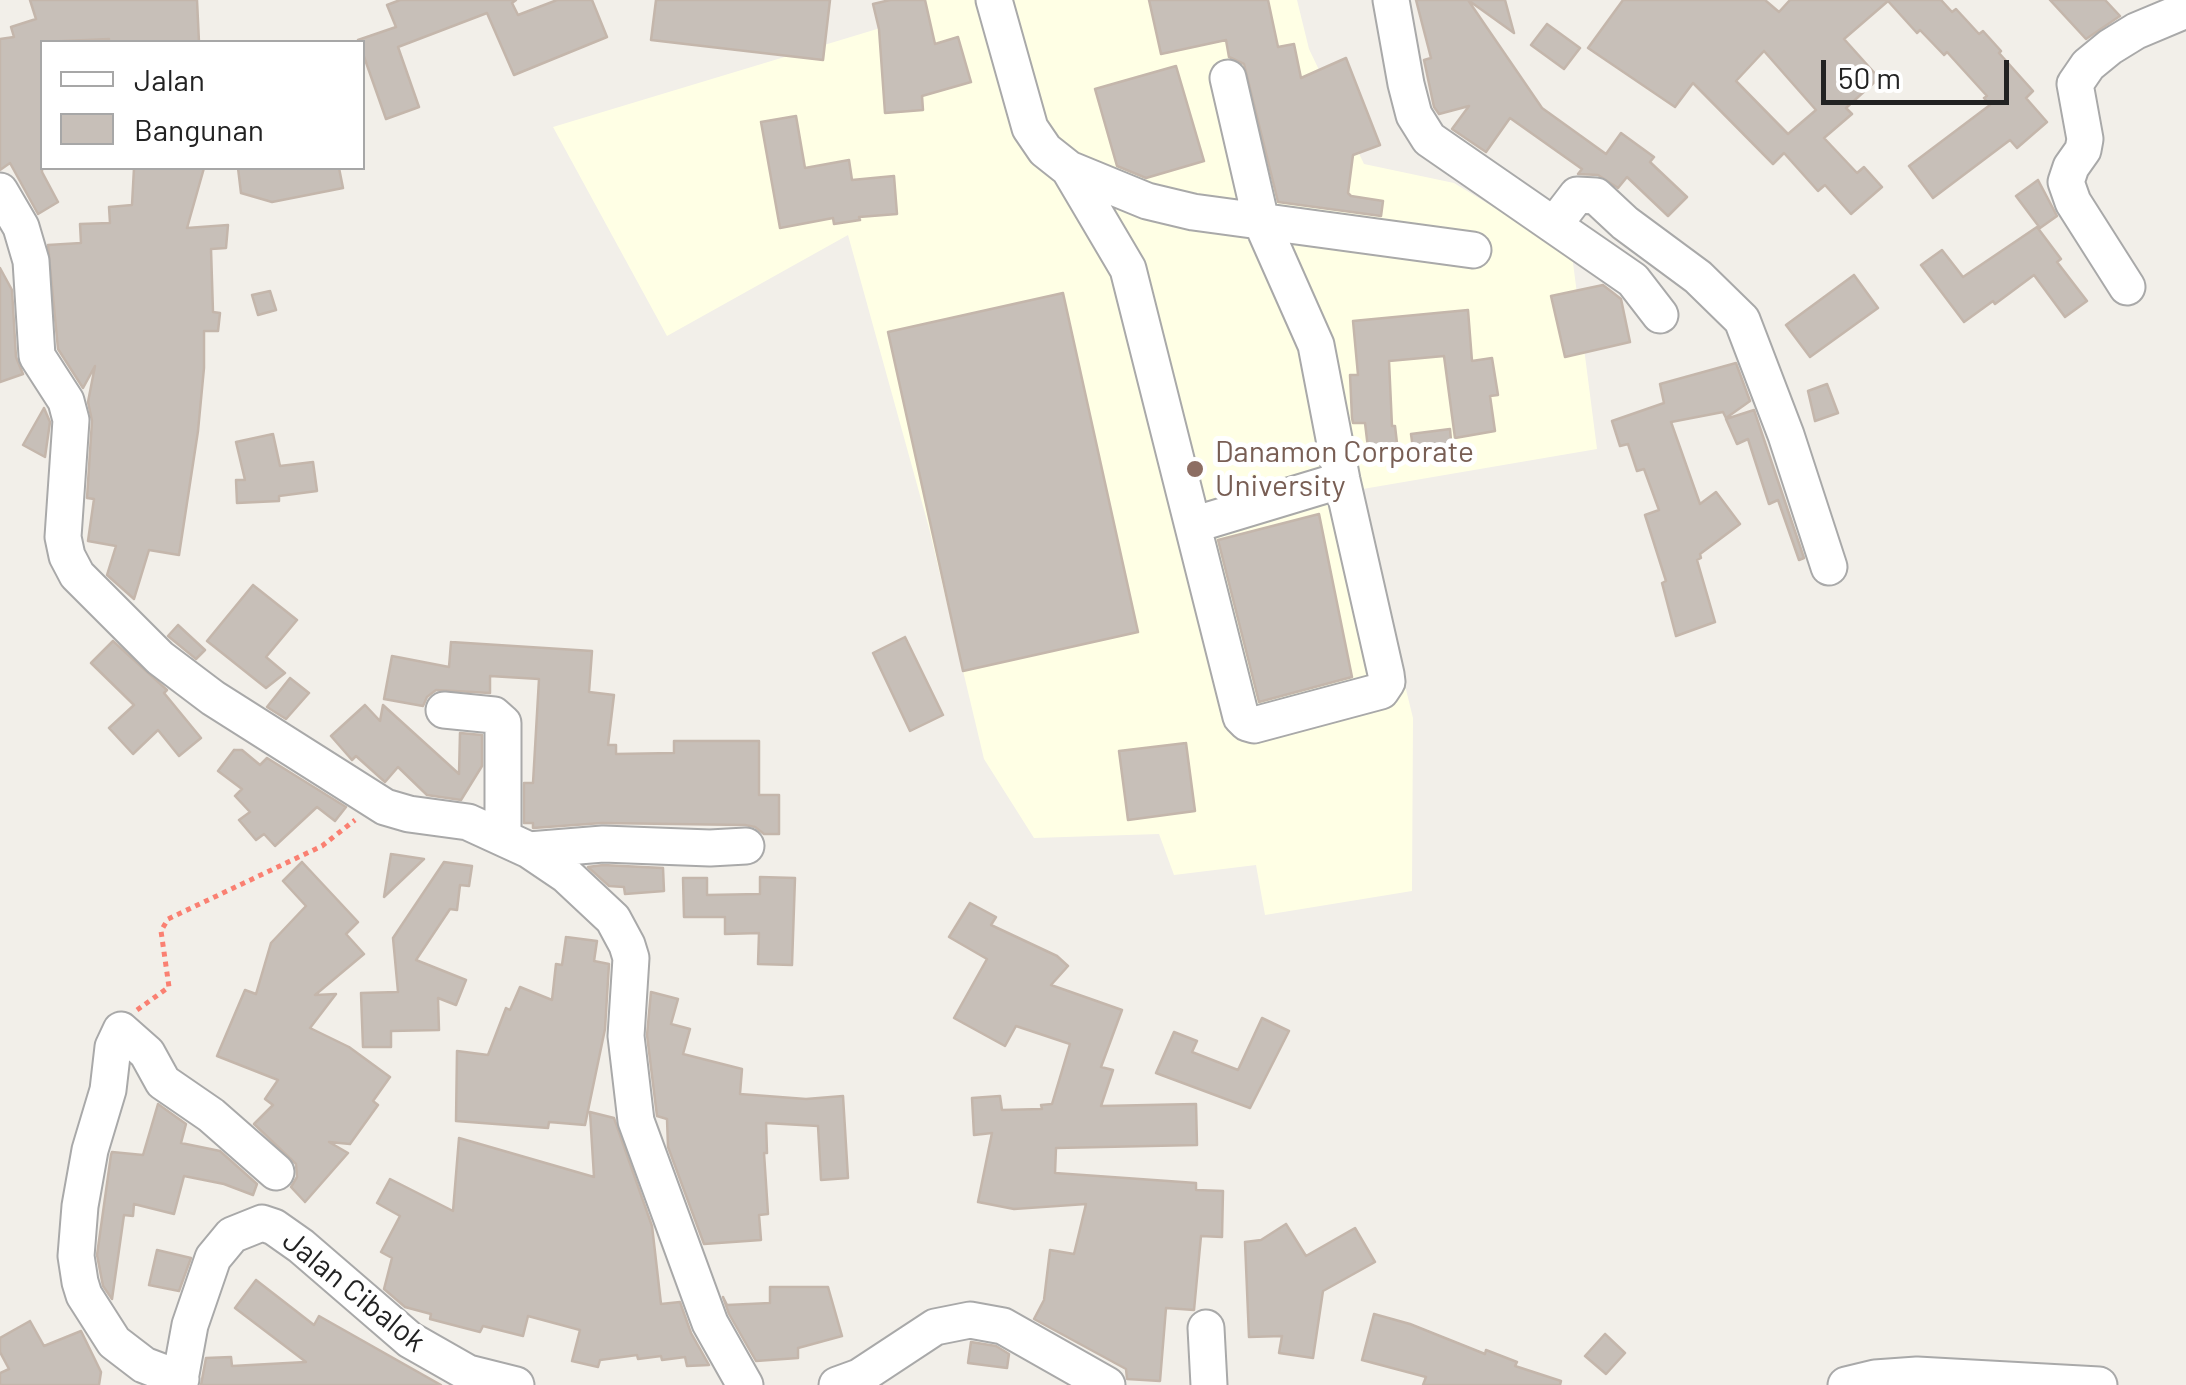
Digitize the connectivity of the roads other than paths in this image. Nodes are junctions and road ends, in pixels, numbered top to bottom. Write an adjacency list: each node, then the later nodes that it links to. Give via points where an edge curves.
1 (994, 0): 5 (street, via 1030,128)
2 (1391, 0): 8 (street, via 1406,84 1425,134)
3 (2186, 10): 10 (street, via 2110,47 2075,84 2085,139 2068,174 2068,192)
4 (1228, 78): 7 (street)
5 (1069, 169): 7 (street, via 1147,201); 13 (street, via 1128,268)
6 (0, 191): 16 (street, via 28,249 37,356 71,420 62,518 71,565 173,669 376,802 468,822)
7 (1260, 221): 9 (street); 12 (street, via 1316,345)
8 (1554, 224): 11 (street, via 1634,280); 14 (street, via 1576,195 1596,196 1742,320)
9 (1473, 250)
10 (2127, 287)
11 (1660, 315)
12 (1342, 480): 13 (street); 13 (street, via 1386,674 1378,693 1246,724)
13 (1193, 526)
14 (1830, 567)
15 (444, 710): 16 (street, via 494,715 504,723)
16 (516, 844): 17 (street); 22 (street, via 604,909 627,945 626,1036 636,1120 710,1323)
17 (746, 846)
18 (276, 1172): 20 (street, via 212,1114 162,1082 147,1053 121,1030 85,1178 80,1282 114,1342)
19 (1206, 1328): 25 (street)
20 (180, 1382): 21 (street, Jalan Cibalok, via 190,1325 214,1258 232,1235 262,1223 301,1246 410,1340 468,1373)
21 (516, 1385)
22 (745, 1385)
23 (836, 1385): 24 (street, via 940,1325 970,1320 1004,1326)
24 (1107, 1385)
25 (1208, 1385)
26 (1846, 1385): 27 (street, via 1917,1375)
27 (2100, 1385)

